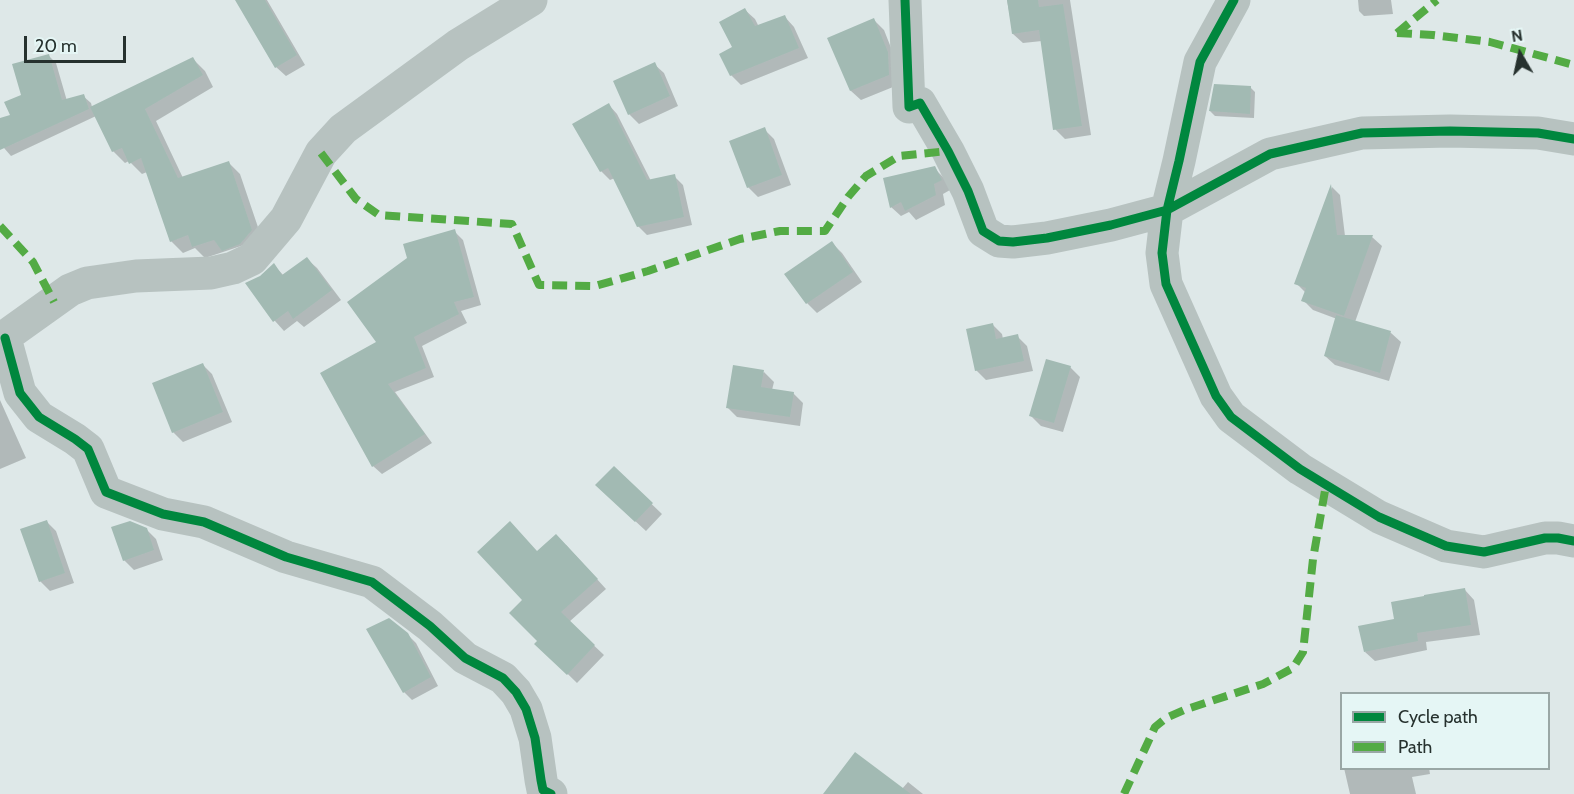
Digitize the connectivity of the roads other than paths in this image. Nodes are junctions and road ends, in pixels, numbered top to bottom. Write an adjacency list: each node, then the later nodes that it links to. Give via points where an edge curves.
1 (531, 0): 6 (street, via 458,45 343,129 321,153 286,219 252,259 211,273 136,276 87,283 70,290)
2 (905, 0): 5 (street, via 909,107 920,103 968,191 983,231 999,241 1013,243)
3 (1234, 0): 5 (street, via 1200,62)
4 (1574, 139): 5 (street, via 1538,133 1362,133 1270,154)
5 (1167, 210): 7 (street, via 1162,253 1166,285 1216,396 1231,417 1300,469 1370,512 1446,546 1484,552 1545,538)
6 (2, 339): 8 (street, via 20,393 39,417 88,449 106,492 163,514 204,522 286,557 372,582 465,658 503,678 526,709 543,790)
7 (1574, 541)
8 (551, 794)

